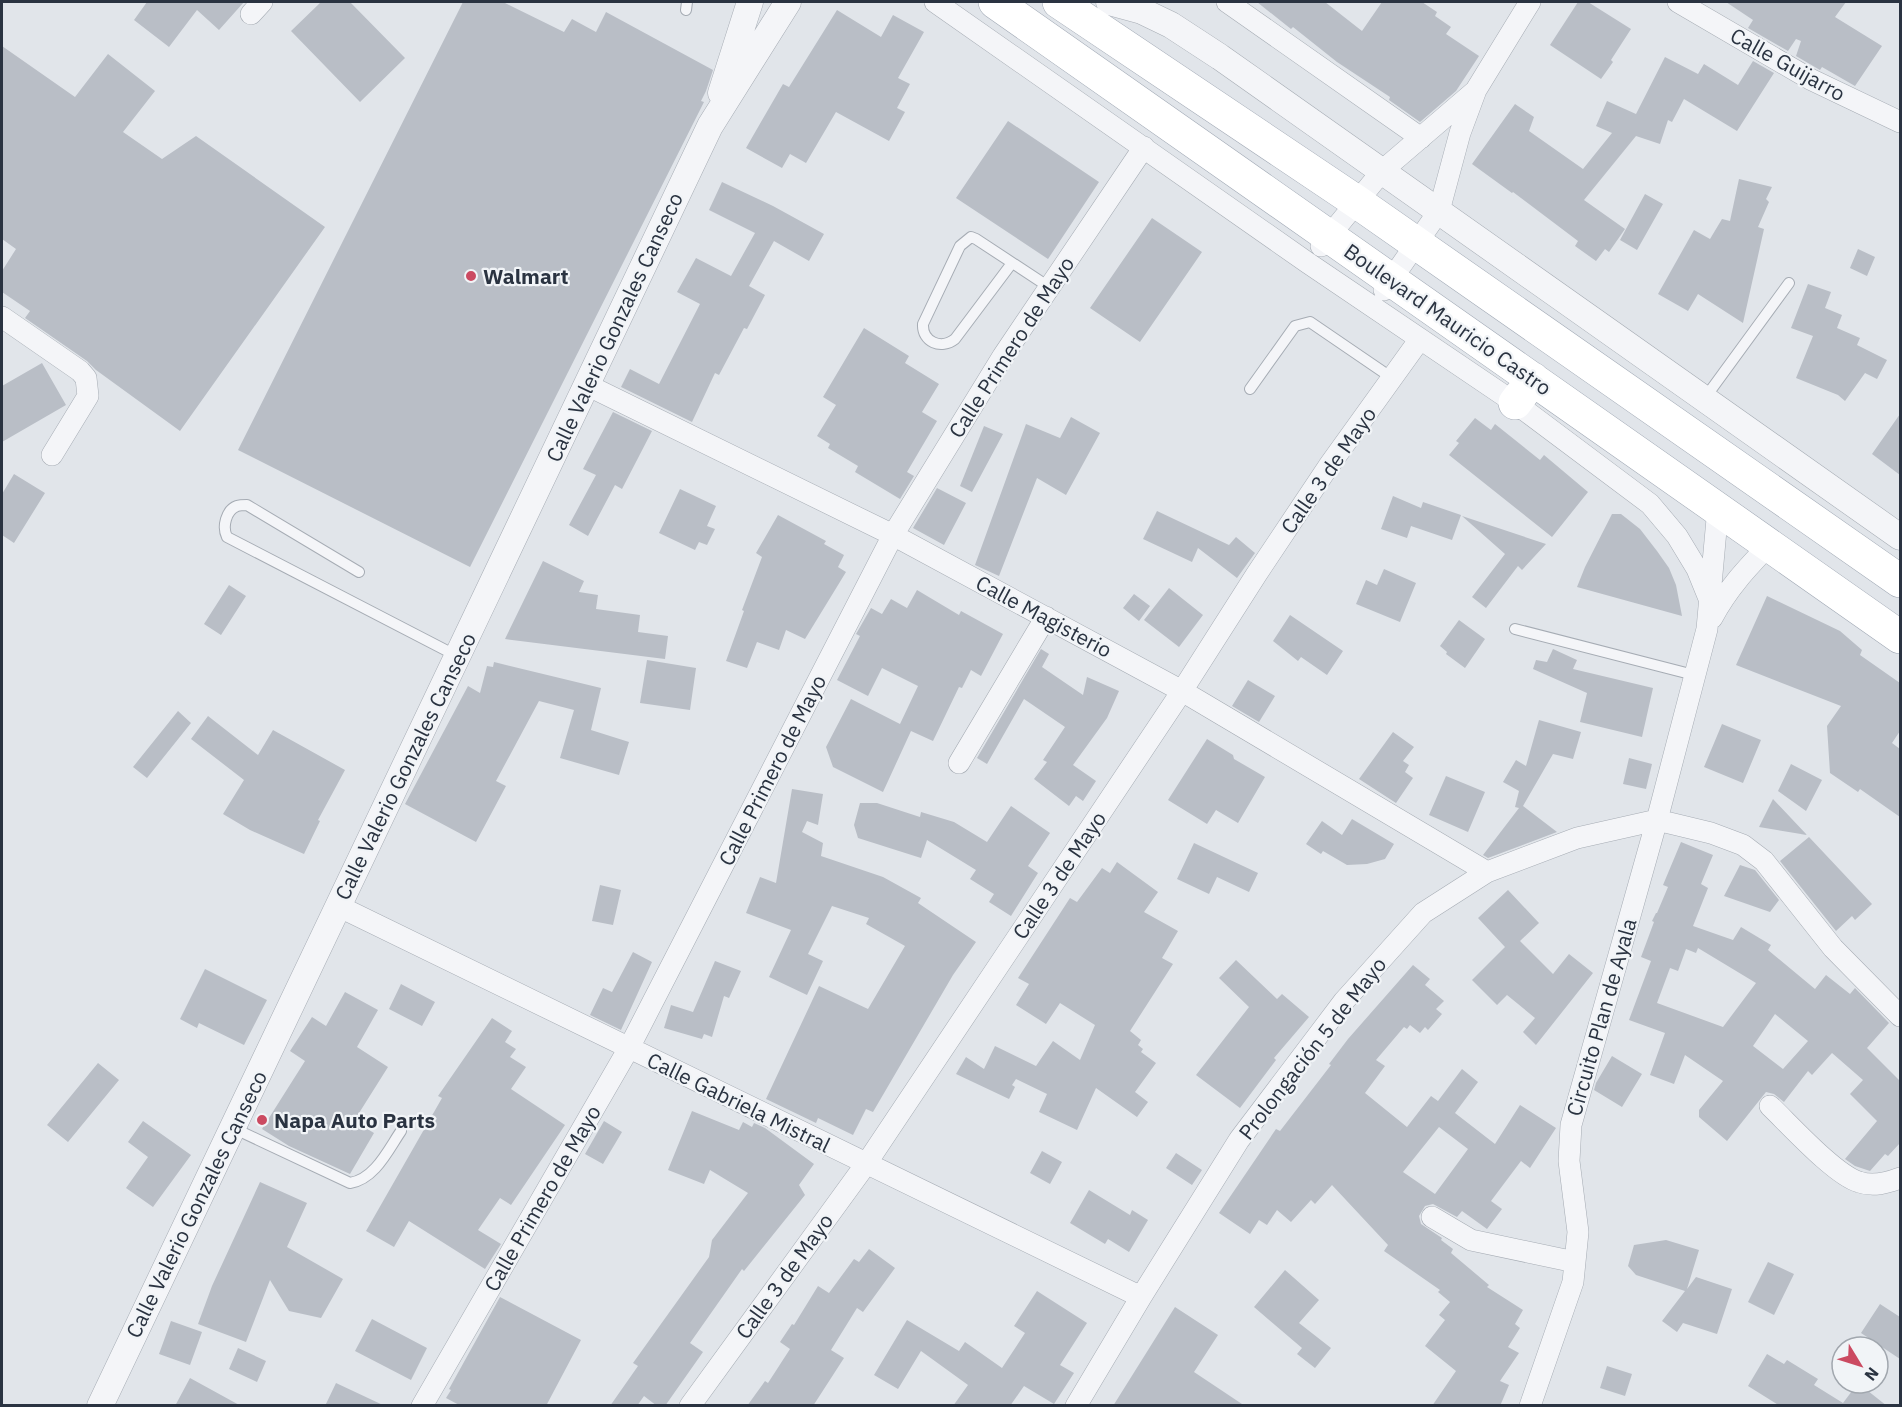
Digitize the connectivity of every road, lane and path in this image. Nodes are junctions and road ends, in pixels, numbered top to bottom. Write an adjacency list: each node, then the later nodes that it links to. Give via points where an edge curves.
1 (750, 2): 12 (street)
2 (788, 2): 12 (street)
3 (935, 2): 14 (street)
4 (995, 2): 18 (main road, Boulevard Mauricio Castro)
5 (1059, 2): 16 (main road, Boulevard Mauricio Castro)
6 (1109, 2): 15 (street, via 1142,11 1171,25)
7 (1227, 2): 13 (street)
8 (1530, 2): 10 (street)
9 (1678, 2): 11 (street, Calle Guijarro, via 1810,79)
10 (1476, 90): 13 (street); 17 (street)
11 (1900, 122)
12 (710, 126): 29 (street, Calle Valerio Gonzales Canseco)
13 (1420, 138): 15 (street)
14 (1144, 147): 21 (street); 24 (street, Calle Primero de Mayo)
15 (1383, 170): 16 (street); 17 (street)
16 (1357, 202): 18 (street); 19 (main road, Boulevard Mauricio Castro)
17 (1438, 211): 19 (street); 32 (street)
18 (1329, 236): 21 (street); 22 (main road, Boulevard Mauricio Castro)
19 (1416, 244): 22 (street); 39 (main road, Boulevard Mauricio Castro)
20 (1012, 263): 20 (lane, via 955,339 939,345 926,337 923,324 965,240 976,239); 24 (lane)
21 (1308, 263): 25 (street)
22 (1392, 279): 25 (street); 31 (main road, Boulevard Mauricio Castro)
23 (1789, 283): 32 (lane)
24 (1049, 287): 35 (street, Calle Primero de Mayo)
25 (1372, 306): 27 (street)
26 (2, 317): 33 (street, via 86,378 88,396)
27 (1420, 339): 28 (street, Calle 3 de Mayo); 31 (street)
28 (1392, 378): 30 (lane, via 1310,322 1295,326); 47 (street, Calle 3 de Mayo, via 1315,486)
29 (587, 385): 35 (street, Calle Magisterio); 45 (street, Calle Valerio Gonzales Canseco)
30 (1250, 389)
31 (1524, 391): 34 (main road, Boulevard Mauricio Castro); 40 (street, via 1650,504 1677,536)
32 (1705, 398): 36 (street)
33 (52, 455)
34 (1718, 508): 37 (main road, Boulevard Mauricio Castro); 40 (street, Circuito Plan de Ayala)
35 (893, 535): 41 (street, Calle Magisterio); 53 (street, Calle Primero de Mayo)
36 (1900, 537)
37 (1770, 544): 42 (street, Circuito Plan de Ayala, via 1725,594); 44 (main road, Boulevard Mauricio Castro)
38 (359, 572): 45 (lane, via 247,505 236,506 228,513 224,529 227,537)
39 (1900, 581)
40 (1710, 601): 42 (street, Circuito Plan de Ayala)
41 (1046, 617): 47 (street, Calle Magisterio); 48 (street)
42 (1707, 629): 46 (street, Circuito Plan de Ayala)
43 (1515, 630): 46 (lane)
44 (1900, 637)
45 (458, 656): 51 (street, Calle Valerio Gonzales Canseco)
46 (1694, 675): 49 (street, Circuito Plan de Ayala)
47 (1182, 691): 50 (street, Calle Magisterio); 57 (street, Calle 3 de Mayo)
48 (959, 763)
49 (1657, 820): 50 (street, Prolongación 5 de Mayo, via 1577,837); 52 (street, via 1743,845 1764,861 1833,948); 60 (street, Circuito Plan de Ayala, via 1571,1125 1569,1161 1578,1232)
50 (1487, 872): 61 (street, Prolongación 5 de Mayo, via 1423,913 1344,1001 1239,1140)
51 (338, 906): 53 (street, Calle Gabriela Mistral); 55 (street, Calle Valerio Gonzales Canseco)
52 (1900, 1016)
53 (629, 1048): 57 (street, Calle Gabriela Mistral); 63 (street, Calle Primero de Mayo)
54 (1770, 1106): 58 (street, via 1842,1174 1876,1185)
55 (232, 1128): 56 (lane, via 350,1183 370,1174); 62 (street, Calle Valerio Gonzales Canseco)
56 (401, 1131)
57 (866, 1164): 61 (street, Calle Gabriela Mistral); 64 (street, Calle 3 de Mayo)
58 (1900, 1178)
59 (1432, 1217): 60 (street, via 1471,1240)
60 (1575, 1262): 66 (street, Circuito Plan de Ayala, via 1573,1282)
61 (1141, 1297): 65 (street, Prolongación 5 de Mayo)
62 (100, 1406)
63 (422, 1406)
64 (690, 1406)
65 (1076, 1406)
66 (1530, 1406)

